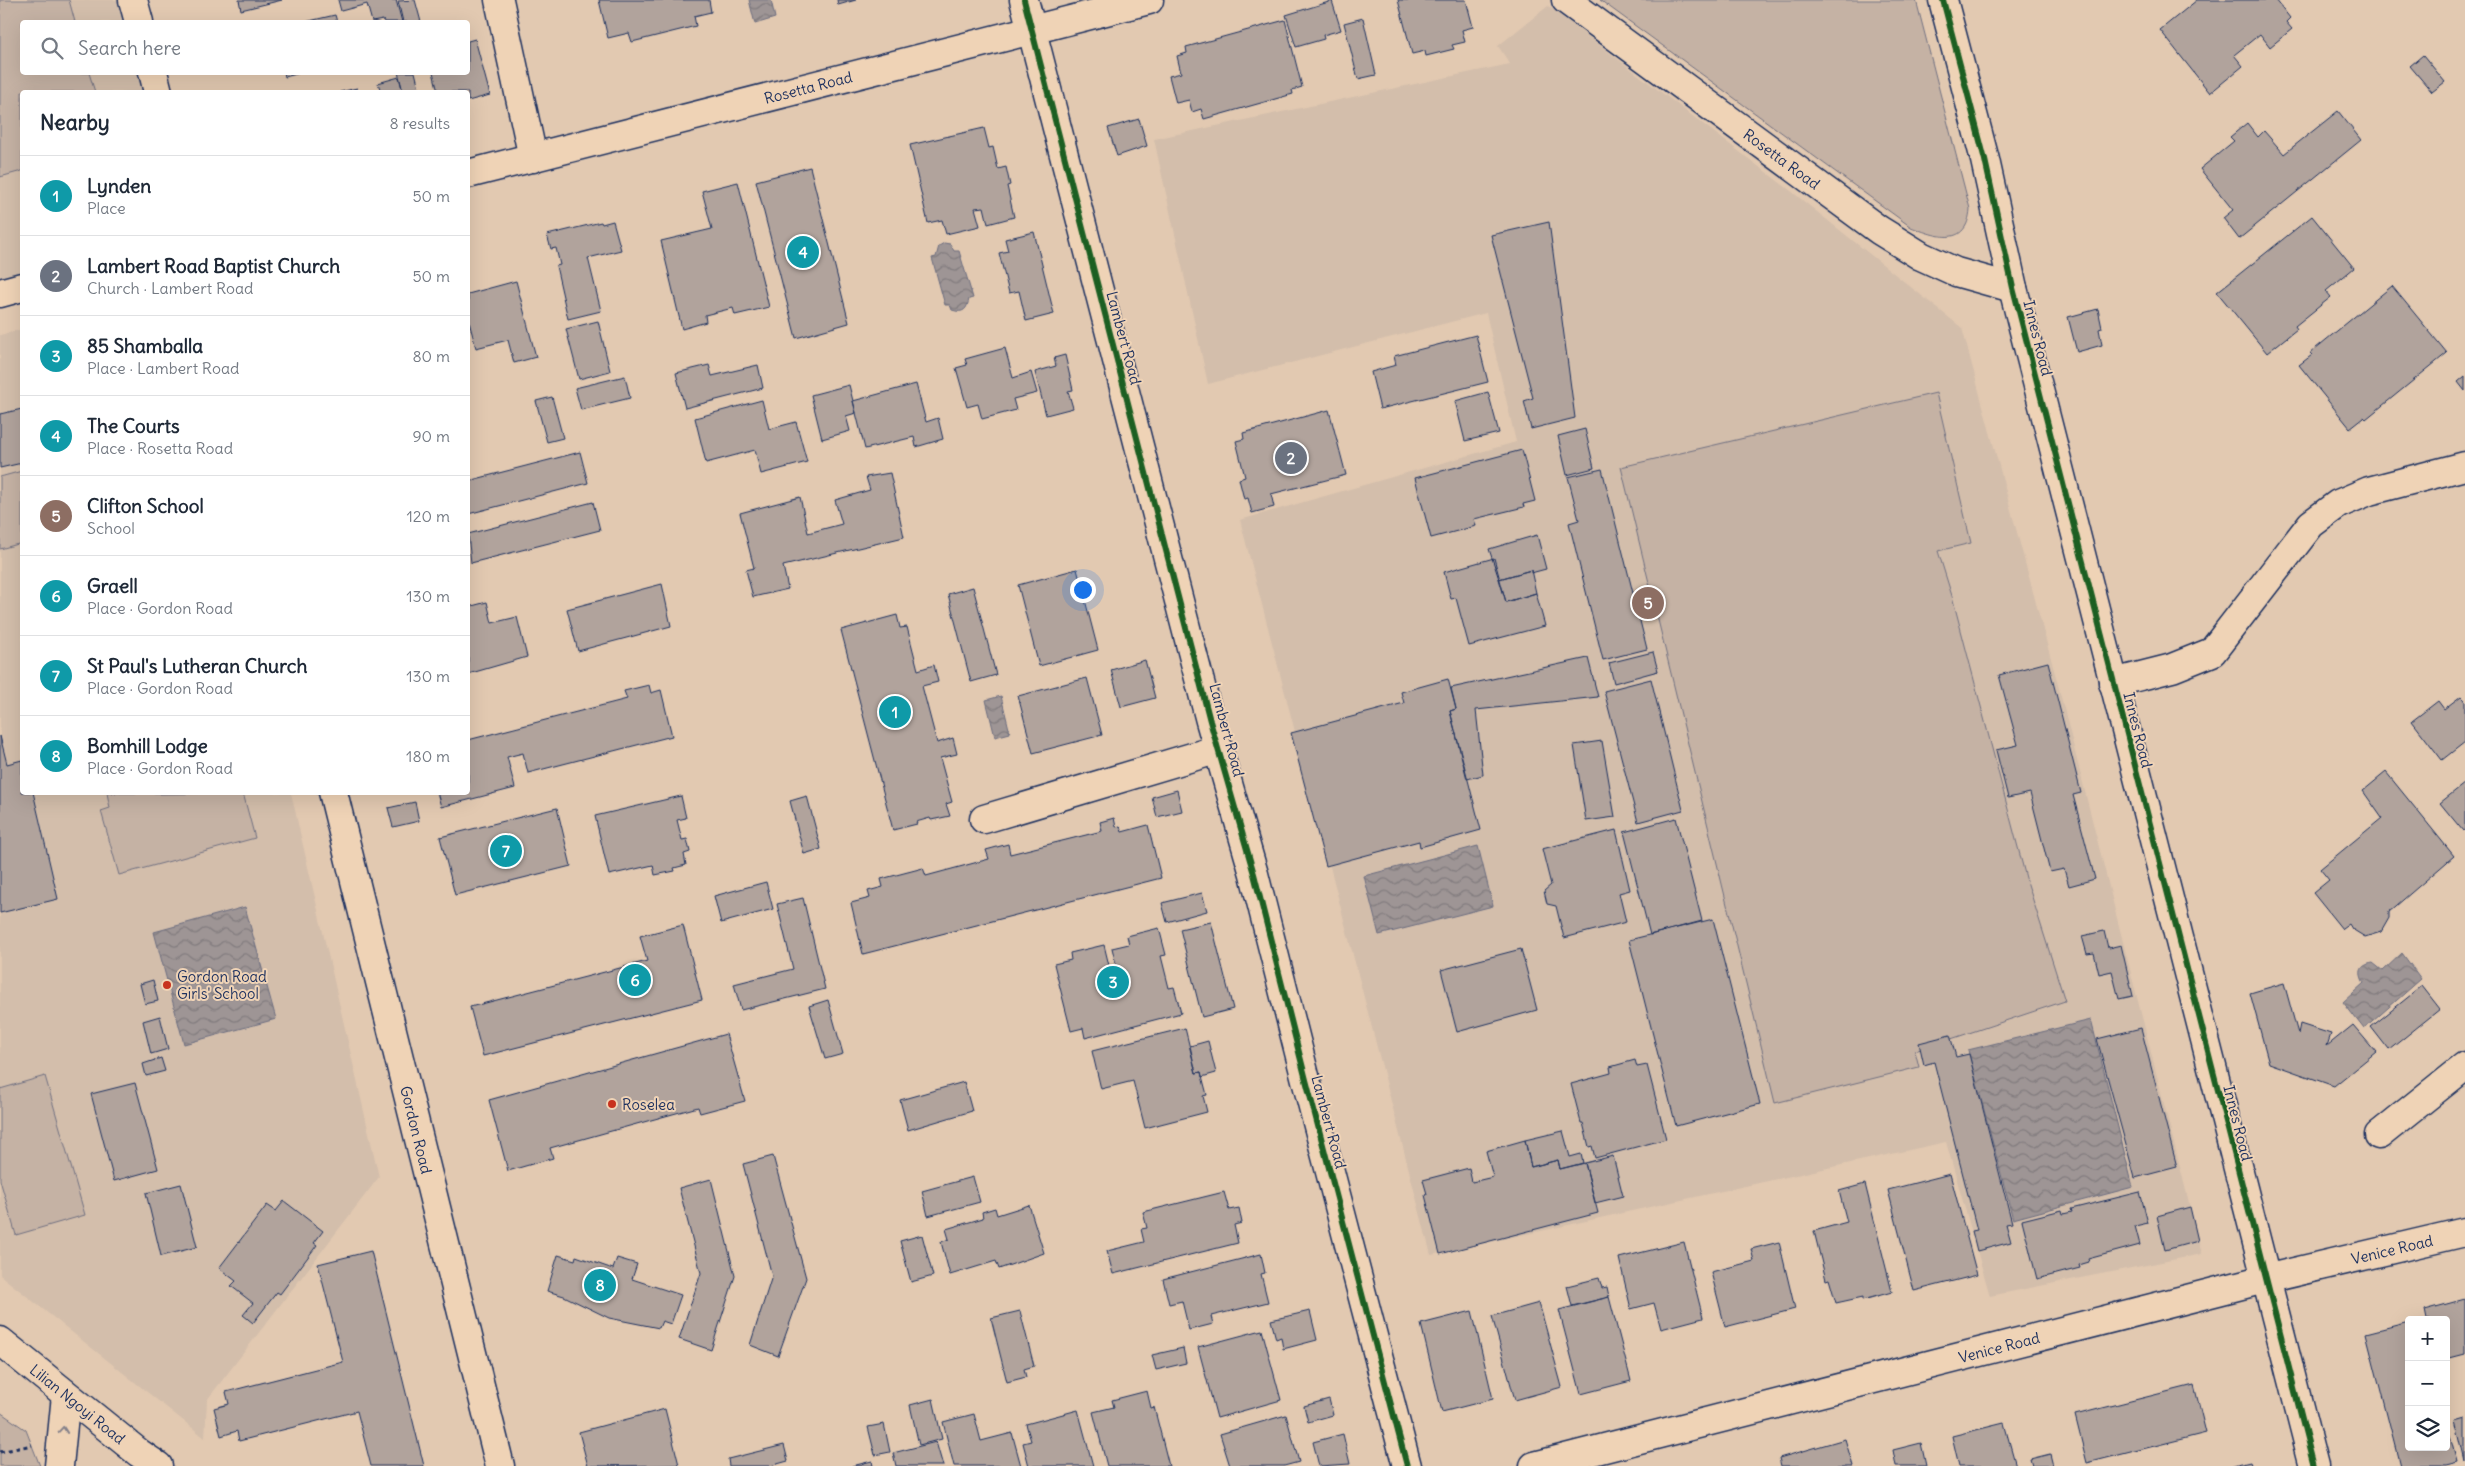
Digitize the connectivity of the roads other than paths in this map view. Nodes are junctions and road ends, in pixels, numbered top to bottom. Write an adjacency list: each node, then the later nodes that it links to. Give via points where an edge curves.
1 (133, 0): 7 (street)
2 (499, 0): 11 (street)
3 (1024, 0): 8 (street, Lambert Road)
4 (1149, 0): 8 (street, Rosetta Road)
5 (1566, 0): 14 (street, Rosetta Road, via 1879,230 1921,256 1948,268)
6 (1943, 0): 14 (street, Innes Road, via 1985,160)
7 (138, 20)
8 (1032, 30): 11 (street, Rosetta Road); 18 (street, Lambert Road)
9 (154, 75): 10 (street)
10 (158, 90)
11 (533, 158): 12 (street, Rosetta Road)
12 (470, 174)
13 (20, 288): 15 (street)
14 (2013, 288): 17 (street, Innes Road)
15 (0, 293)
16 (2465, 466): 17 (street, via 2369,492 2338,504 2311,524 2212,652 2172,668)
17 (2113, 683): 24 (street, Innes Road)
18 (1219, 749): 20 (street); 30 (street, Lambert Road)
19 (334, 795): 29 (street, Gordon Road)
20 (984, 819)
21 (2465, 1066): 22 (street)
22 (2379, 1135)
23 (2465, 1232): 24 (street, Venice Road)
24 (2265, 1279): 31 (street, Venice Road); 32 (street, Innes Road)
25 (0, 1341): 26 (street, Lilian Ngoyi Road)
26 (66, 1395): 27 (street, Lilian Ngoyi Road); 28 (street, one-way to 26)
27 (139, 1462)
28 (59, 1466)
29 (500, 1466)
30 (1408, 1466)
31 (1534, 1466)
32 (2314, 1466)

